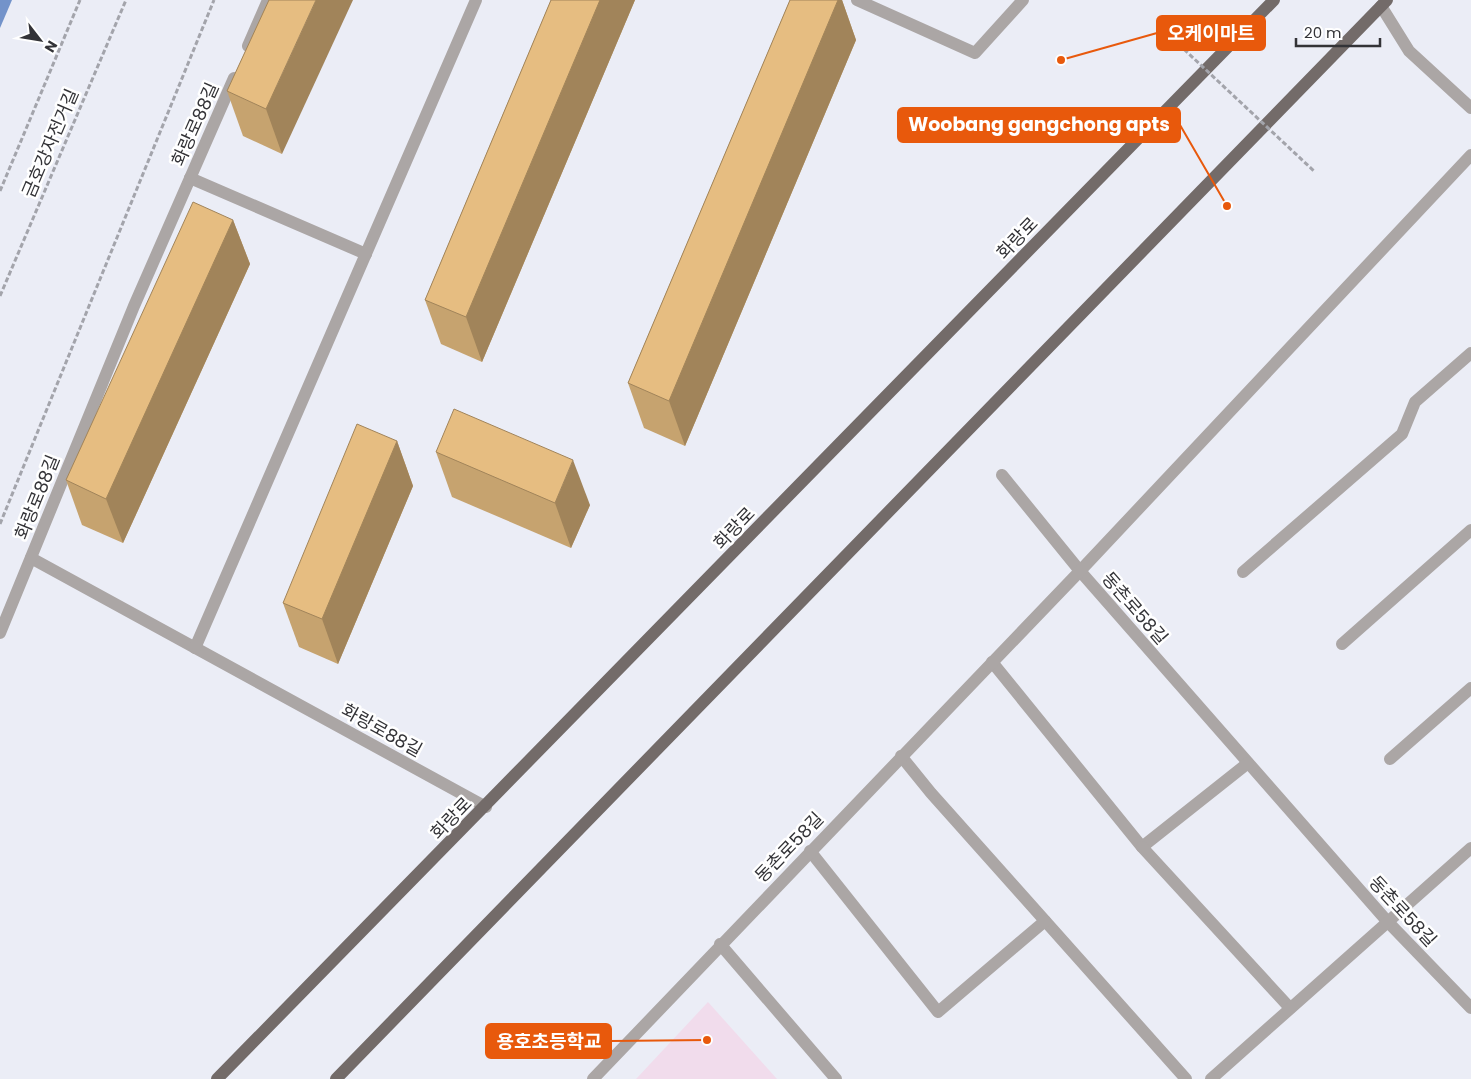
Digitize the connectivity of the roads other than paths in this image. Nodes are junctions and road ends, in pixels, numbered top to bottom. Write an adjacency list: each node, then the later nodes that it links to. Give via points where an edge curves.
1 (268, 0): 9 (street, 화랑로88길)
2 (476, 0): 10 (street)
3 (857, 0): 4 (street, via 975,53)
4 (1023, 0)
5 (1274, 0): 25 (main road, 화랑로)
6 (1384, 3): 7 (street, via 1409,51); 35 (main road)
7 (1471, 108)
8 (1471, 155): 15 (street)
9 (190, 178): 10 (street); 14 (street, 화랑로88길)
10 (366, 254): 19 (street)
11 (1471, 353): 16 (street, via 1415,402 1402,434)
12 (1002, 475): 15 (street)
13 (1471, 530): 18 (street)
14 (31, 558): 17 (street); 19 (street, 화랑로88길)
15 (1080, 571): 20 (street, 동촌로58길); 24 (street, 동촌로58길)
16 (1244, 572)
17 (0, 633)
18 (1342, 644)
19 (195, 648): 25 (street, 화랑로88길)
20 (992, 662): 22 (street, 동촌로58길); 26 (street)
21 (1471, 688): 23 (street)
22 (901, 756): 28 (street, 동촌로58길); 29 (street)
23 (1390, 759)
24 (1248, 762): 26 (street); 30 (street, 동촌로58길)
25 (486, 807): 34 (main road, 화랑로)
26 (1142, 847): 32 (street)
27 (1471, 848): 30 (street)
28 (810, 851): 29 (street, via 938,1012); 31 (street, 동촌로58길)
29 (1045, 921): 38 (street)
30 (1387, 921): 32 (street); 33 (street, 동촌로58길)
31 (720, 944): 36 (street, 동촌로58길); 37 (street)
32 (1290, 1008): 39 (street)
33 (1471, 1008)
34 (217, 1079)
35 (336, 1079)
36 (593, 1079)
37 (836, 1079)
38 (1186, 1079)
39 (1210, 1079)

